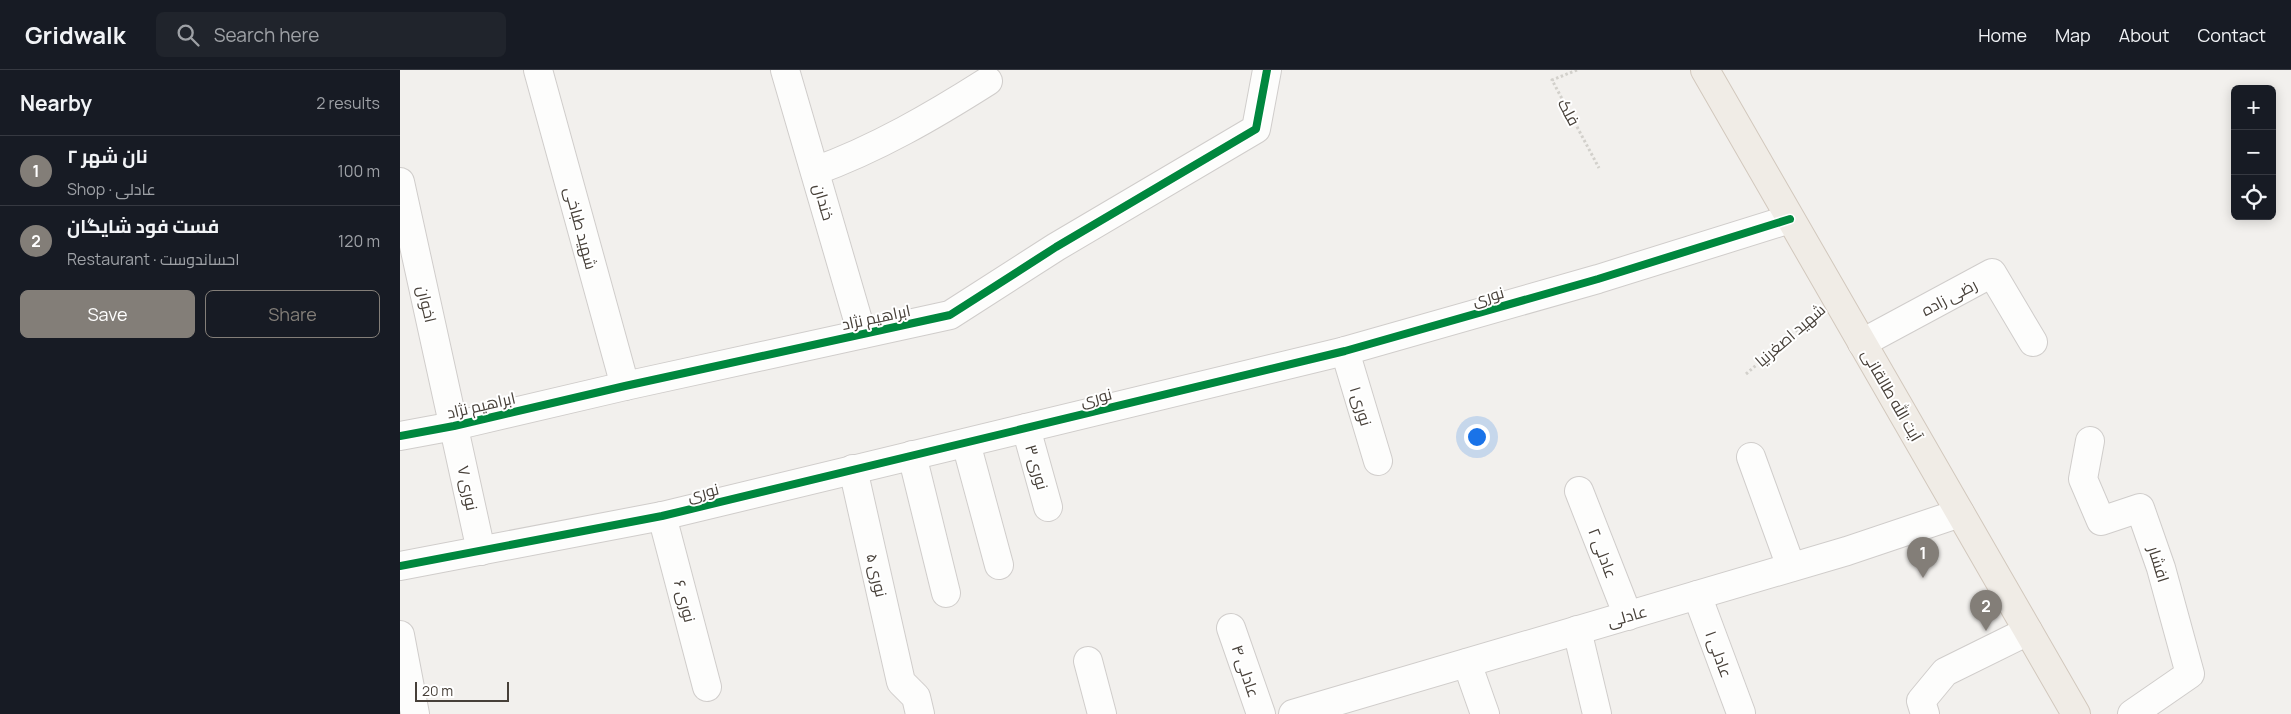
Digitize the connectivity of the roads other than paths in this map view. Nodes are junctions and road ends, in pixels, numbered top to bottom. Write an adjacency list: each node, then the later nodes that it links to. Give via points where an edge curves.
1 (538, 70): 13 (street, شهید طباخی)
2 (785, 70): 6 (street, خندان)
3 (1268, 70): 9 (street, ابراهیم نژاد, via 1256,129 1056,247 950,315)
4 (1705, 72): 8 (main road, آیت الله طالقانی)
5 (988, 81): 6 (street, via 944,109 854,157)
6 (814, 171): 9 (street, خندان)
7 (400, 182): 14 (street, اخوان)
8 (1790, 220): 11 (main road, آیت الله طالقانی); 12 (street, نوری)
9 (862, 334): 13 (street, ابراهیم نژاد)
10 (2033, 342): 11 (street, رضی زاده, via 1992,273)
11 (1862, 343): 25 (main road, آیت الله طالقانی)
12 (1345, 351): 15 (street, نوری); 21 (street, نوری ۱)
13 (625, 386): 14 (street, ابراهیم نژاد)
14 (454, 426): 16 (street, ابراهیم نژاد); 27 (street, نوری ۷)
15 (1026, 428): 18 (street, نوری); 24 (street, نوری ۳)
16 (400, 436)
17 (2090, 441): 52 (street, افشار, via 2083,479 2101,521 2140,508 2161,568 2190,674)
18 (966, 443): 19 (street, نوری); 29 (street)
19 (912, 455): 22 (street, نوری); 31 (street)
20 (1751, 457): 30 (street)
21 (1378, 461)
22 (854, 469): 26 (street, نوری); 44 (street, نوری ۵, via 902,682 916,697)
23 (1579, 491): 33 (street, عادلی ۲)
24 (1048, 506)
25 (1960, 513): 30 (street, عادلی); 36 (main road, آیت الله طالقانی)
26 (662, 516): 27 (street, نوری); 40 (street, نوری ۶)
27 (481, 550): 28 (street, نوری)
28 (400, 566)
29 (999, 566)
30 (1792, 568): 32 (street, عادلی)
31 (946, 592)
32 (1697, 595): 33 (street, عادلی); 42 (street, عادلی ۱)
33 (1628, 616): 35 (street, عادلی)
34 (1231, 628): 46 (street, عادلی ۴)
35 (1577, 630): 39 (street, عادلی); 49 (street)
36 (2028, 631): 50 (street, via 1945,672 1921,700); 51 (main road, آیت الله طالقانی)
37 (400, 635): 43 (street)
38 (1088, 661): 45 (street)
39 (1467, 663): 41 (street, عادلی); 48 (street)
40 (707, 686)
41 (1325, 709): 47 (street, عادلی)
42 (1741, 713)
43 (415, 714)
44 (920, 714)
45 (1102, 714)
46 (1261, 714)
47 (1293, 714)
48 (1485, 714)
49 (1597, 714)
50 (1925, 714)
51 (2076, 714)
52 (2132, 714)

